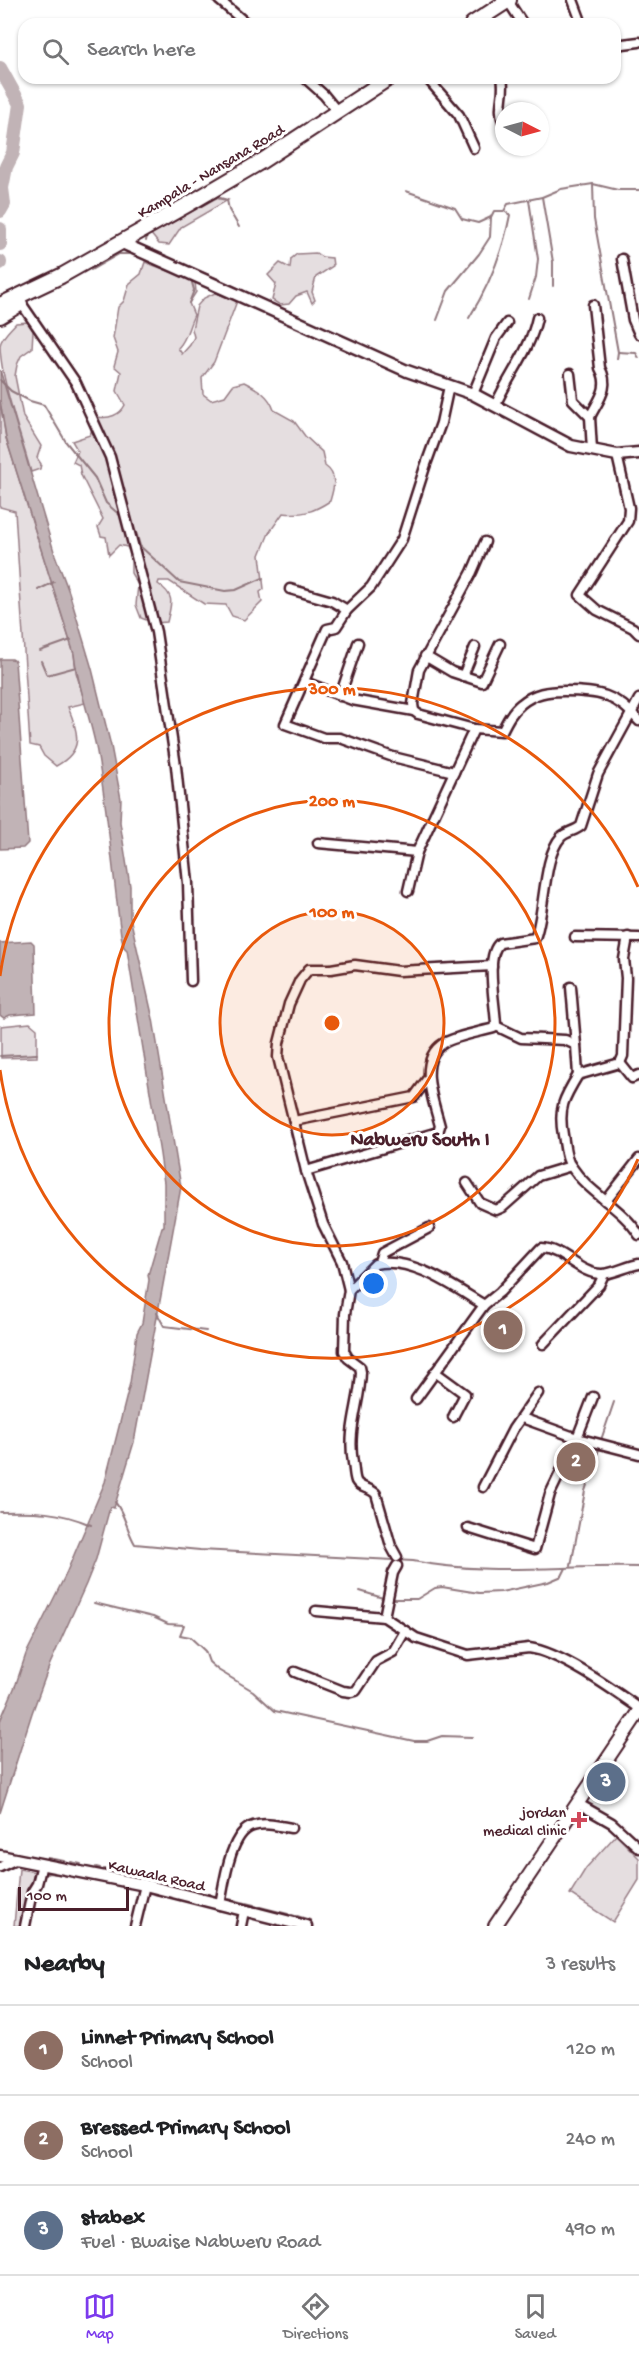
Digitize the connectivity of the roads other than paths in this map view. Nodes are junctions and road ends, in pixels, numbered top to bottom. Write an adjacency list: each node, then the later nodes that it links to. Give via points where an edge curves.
1 (219, 0): 4 (street)
2 (508, 0): 5 (main road); 6 (street)
3 (573, 0): 7 (street)
4 (240, 18)
5 (481, 18)
6 (519, 18)
7 (578, 18)
8 (639, 42): 9 (street)
9 (621, 44)
10 (311, 84): 15 (street)
11 (379, 84): 15 (main road, Kampala - Nansana Road)
12 (432, 84): 16 (street, via 459,115)
13 (504, 84): 14 (street)
14 (502, 102)
15 (337, 111): 17 (main road, Kampala - Nansana Road)
16 (474, 148)
17 (122, 243): 19 (main road, Kampala - Nansana Road); 28 (street, via 407,371)
18 (622, 259): 26 (street)
19 (45, 284): 20 (main road); 21 (main road)
20 (21, 303): 23 (main road); 59 (street, via 76,383 110,457 156,632 188,883)
21 (0, 305)
22 (593, 305): 31 (street, via 604,386 603,397)
23 (0, 316)
24 (537, 318): 30 (street, via 524,356)
25 (507, 323): 29 (street, via 496,338)
26 (639, 334)
27 (570, 374): 31 (street, via 573,400)
28 (449, 386): 29 (street); 37 (street, via 406,531 371,587)
29 (473, 394): 30 (street)
30 (495, 406): 32 (street, via 571,446)
31 (590, 417): 32 (street)
32 (592, 450): 34 (street)
33 (639, 453): 34 (street)
34 (617, 455): 38 (street, via 629,508 628,521 580,595 597,610)
35 (485, 542): 42 (street, via 450,615)
36 (290, 589): 37 (street, via 332,601)
37 (347, 610): 44 (street, via 336,627 327,629)
38 (639, 634)
39 (358, 644): 45 (street)
40 (500, 644): 43 (street, via 482,682)
41 (475, 647): 43 (street)
42 (425, 656): 43 (street); 48 (street, via 416,684)
43 (462, 676)
44 (305, 682): 45 (street); 51 (street, via 285,724)
45 (340, 696): 48 (street)
46 (639, 699): 47 (street)
47 (631, 710): 49 (street); 50 (street, via 603,694 551,690 520,704 502,730); 58 (street, via 598,774 581,826 565,834 555,847 535,938 500,943 495,947)
48 (414, 711): 50 (street)
49 (639, 721)
50 (474, 729): 51 (street)
51 (454, 772): 53 (street)
52 (318, 843): 53 (street)
53 (417, 852): 54 (street)
54 (408, 891)
55 (575, 937): 56 (street)
56 (628, 937): 57 (street); 63 (street)
57 (639, 938)
58 (492, 966): 61 (street); 67 (street, via 399,971 355,966 306,971 289,1004 279,1043 281,1073)
59 (191, 981)
60 (571, 987): 62 (street)
61 (496, 1026): 62 (street, via 520,1038); 66 (street, via 443,1044 430,1065)
62 (576, 1045): 64 (street)
63 (620, 1063): 64 (street); 65 (street, via 632,1078)
64 (578, 1075): 69 (street, via 560,1113)
65 (639, 1075)
66 (428, 1078): 67 (street, via 414,1097); 70 (street, via 440,1126 438,1132)
67 (294, 1120): 70 (street)
68 (639, 1159): 72 (street)
69 (571, 1166): 71 (street, via 538,1176 496,1210 480,1203); 72 (street)
70 (306, 1171): 78 (street)
71 (467, 1183)
72 (606, 1201): 74 (street, via 631,1221)
73 (429, 1228): 75 (street, via 382,1253)
74 (639, 1235)
75 (379, 1263): 78 (street); 79 (street, via 414,1268)
76 (639, 1264): 77 (street)
77 (604, 1274): 79 (street, via 588,1271 541,1248); 80 (street, via 599,1285)
78 (349, 1290): 92 (street, via 344,1352 361,1372 350,1440 354,1473 361,1487 376,1494 397,1562)
79 (484, 1305): 81 (street)
80 (543, 1344)
81 (435, 1372): 84 (street); 85 (street, via 465,1395)
82 (538, 1393): 86 (street)
83 (592, 1397): 87 (street)
84 (416, 1400)
85 (453, 1417)
86 (522, 1418): 87 (street); 89 (street)
87 (577, 1438): 88 (street); 90 (street, via 550,1494 535,1549)
88 (639, 1454)
89 (483, 1487)
90 (468, 1528)
91 (316, 1611): 92 (street)
92 (384, 1617): 93 (street)
93 (405, 1631): 94 (street, via 393,1652 376,1661 356,1691 342,1691); 95 (street, via 468,1656 538,1650 588,1675)
94 (295, 1672)
95 (639, 1712): 96 (main road)
96 (578, 1803): 98 (street, via 612,1823); 110 (main road)
97 (291, 1828): 104 (street, via 263,1824 238,1836)
98 (639, 1848)
99 (0, 1856): 100 (street, Kawaala Road)
100 (17, 1859): 101 (street, Kawaala Road); 102 (street)
101 (42, 1864): 103 (street, Kawaala Road); 106 (street)
102 (0, 1867)
103 (145, 1885): 104 (street, Kawaala Road); 107 (street)
104 (220, 1905): 105 (street, Kawaala Road)
105 (244, 1911): 108 (street); 109 (street, Kawaala Road)
106 (25, 1926)
107 (135, 1926)
108 (241, 1926)
109 (306, 1926)
110 (495, 1926)

